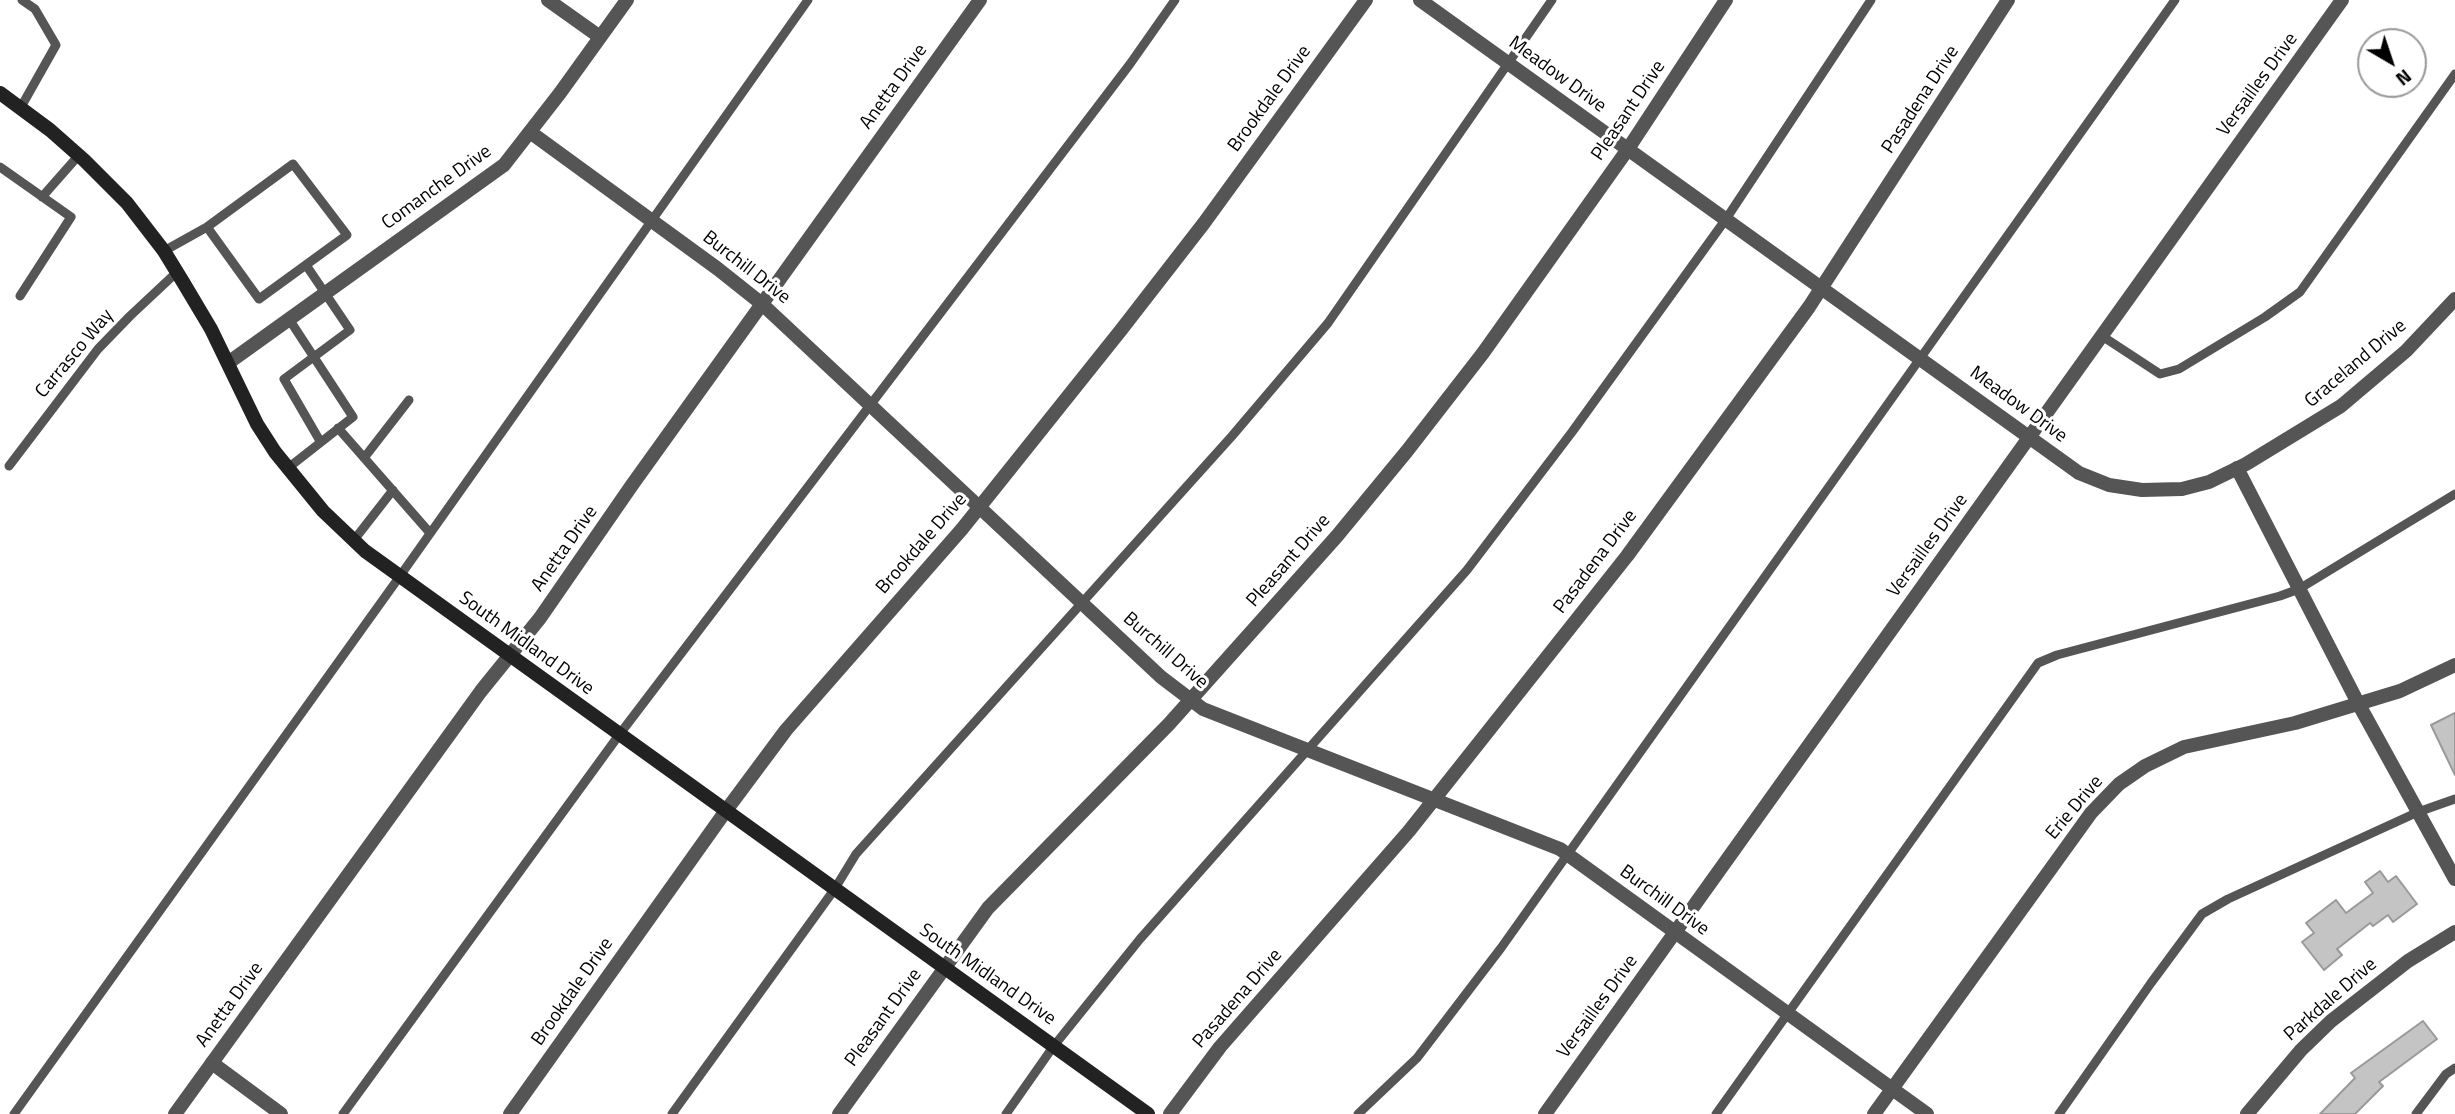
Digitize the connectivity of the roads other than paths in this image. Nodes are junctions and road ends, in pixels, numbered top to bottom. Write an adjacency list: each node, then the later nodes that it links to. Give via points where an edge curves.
1 (22, 0): 19 (lane, via 36,9 56,45)
2 (548, 0): 15 (street)
3 (627, 0): 15 (street, Comanche Drive)
4 (808, 0): 26 (lane)
5 (980, 0): 35 (street, Anetta Drive)
6 (1175, 0): 42 (lane)
7 (1366, 0): 52 (street, Brookdale Drive, via 1195,234)
8 (1420, 0): 16 (street, Meadow Drive)
9 (1552, 0): 16 (lane)
10 (1726, 0): 21 (street, Pleasant Drive)
11 (1871, 0): 25 (lane)
12 (2008, 0): 31 (street, Pasadena Drive)
13 (2175, 0): 39 (lane)
14 (2342, 0): 37 (street, Versailles Drive)
15 (600, 37): 20 (street, Comanche Drive)
16 (1509, 64): 21 (street, Meadow Drive); 57 (lane, via 1328,323)
17 (2455, 74): 37 (lane, via 2300,292 2179,369 2160,374)
18 (0, 93): 19 (main road, South Midland Drive)
19 (21, 107): 22 (main road, South Midland Drive)
20 (530, 132): 26 (street, Burchill Drive); 32 (street, Comanche Drive, via 504,165)
21 (1628, 149): 25 (street, Meadow Drive); 60 (street, Pleasant Drive, via 1483,353 1406,452)
22 (79, 155): 24 (lane); 28 (main road, South Midland Drive, via 127,203)
23 (0, 167): 24 (lane)
24 (42, 197): 33 (lane, via 71,217)
25 (1726, 219): 31 (street, Meadow Drive); 63 (lane, via 1467,570)
26 (651, 220): 35 (street, Burchill Drive); 53 (lane)
27 (207, 227): 28 (lane); 29 (lane, via 259,299); 29 (lane, via 293,164 347,235)
28 (164, 251): 30 (main road, South Midland Drive)
29 (306, 265): 32 (lane)
30 (177, 272): 40 (main road, South Midland Drive); 47 (lane, Carrasco Way, via 98,349)
31 (1822, 288): 39 (street, Meadow Drive); 65 (street, Pasadena Drive, via 1600,592)
32 (325, 293): 36 (street, Comanche Drive); 38 (lane, via 350,330)
33 (20, 296)
34 (2455, 299): 49 (street, Graceland Drive, via 2406,351 2341,406)
35 (762, 304): 42 (street, Burchill Drive); 58 (street, Anetta Drive)
36 (289, 319): 38 (lane); 40 (street, Comanche Drive)
37 (2102, 336): 44 (street, Versailles Drive)
38 (313, 356): 43 (lane, via 353,417); 45 (lane, via 284,379)
39 (1921, 359): 44 (street, Meadow Drive); 68 (lane)
40 (228, 363): 48 (main road, South Midland Drive, via 257,424)
41 (409, 400): 46 (lane)
42 (870, 403): 52 (street, Burchill Drive); 62 (lane)
43 (338, 428): 45 (lane); 46 (lane)
44 (2030, 437): 49 (street, Meadow Drive, via 2079,473 2131,489 2182,489); 72 (street, Versailles Drive)
45 (320, 441): 48 (lane)
46 (364, 458): 50 (lane)
47 (9, 466)
48 (288, 468): 54 (main road, South Midland Drive)
49 (2237, 468): 56 (street)
50 (393, 490): 53 (lane); 54 (lane)
51 (2455, 494): 56 (lane)
52 (980, 507): 57 (street, Burchill Drive); 66 (street, Brookdale Drive, via 786,730)
53 (430, 533): 55 (lane)
54 (354, 540): 55 (main road, South Midland Drive)
55 (400, 576): 58 (main road, South Midland Drive); 79 (lane)
56 (2299, 589): 61 (street); 74 (lane, via 2038,663)
57 (1082, 603): 60 (street, Burchill Drive); 70 (lane, via 856,854)
58 (509, 656): 62 (main road, South Midland Drive); 76 (street, Anetta Drive)
59 (2455, 666): 61 (street, Erie Drive, via 2400,691)
60 (1191, 700): 63 (street, Burchill Drive); 73 (street, Pleasant Drive, via 988,908)
61 (2358, 703): 67 (street); 78 (street, Erie Drive, via 2274,729 2184,747 2119,785 2091,813)
62 (619, 735): 66 (main road, South Midland Drive); 82 (lane)
63 (1306, 750): 65 (street, Burchill Drive); 75 (lane, via 1140,939)
64 (2455, 799): 67 (lane)
65 (1433, 800): 68 (street, Burchill Drive); 88 (street, Pasadena Drive, via 1220,1047)
66 (725, 812): 70 (main road, South Midland Drive); 83 (street, Brookdale Drive)
67 (2418, 812): 69 (street); 94 (lane, via 2202,914)
68 (1566, 854): 72 (street, Burchill Drive); 89 (lane, via 1417,1058)
69 (2455, 879)
70 (834, 890): 73 (main road, South Midland Drive); 84 (lane)
71 (2455, 932): 95 (street, Parkdale Drive, via 2408,961 2331,1021)
72 (1676, 933): 74 (street, Burchill Drive); 90 (street, Versailles Drive)
73 (944, 968): 75 (main road, South Midland Drive); 85 (street, Pleasant Drive)
74 (1788, 1014): 78 (street, Burchill Drive); 91 (lane)
75 (1054, 1046): 86 (lane); 87 (main road, South Midland Drive)
76 (212, 1063): 80 (street, Anetta Drive); 81 (street)
77 (2455, 1068): 96 (lane)
78 (1892, 1089): 92 (street, Erie Drive); 93 (street, Burchill Drive)
79 (14, 1114)
80 (175, 1114)
81 (281, 1114)
82 (343, 1114)
83 (510, 1114)
84 (672, 1114)
85 (839, 1114)
86 (1006, 1114)
87 (1148, 1114)
88 (1170, 1114)
89 (1358, 1114)
90 (1545, 1114)
91 (1716, 1114)
92 (1874, 1114)
93 (1927, 1114)
94 (2059, 1114)
95 (2247, 1114)
96 (2416, 1114)

